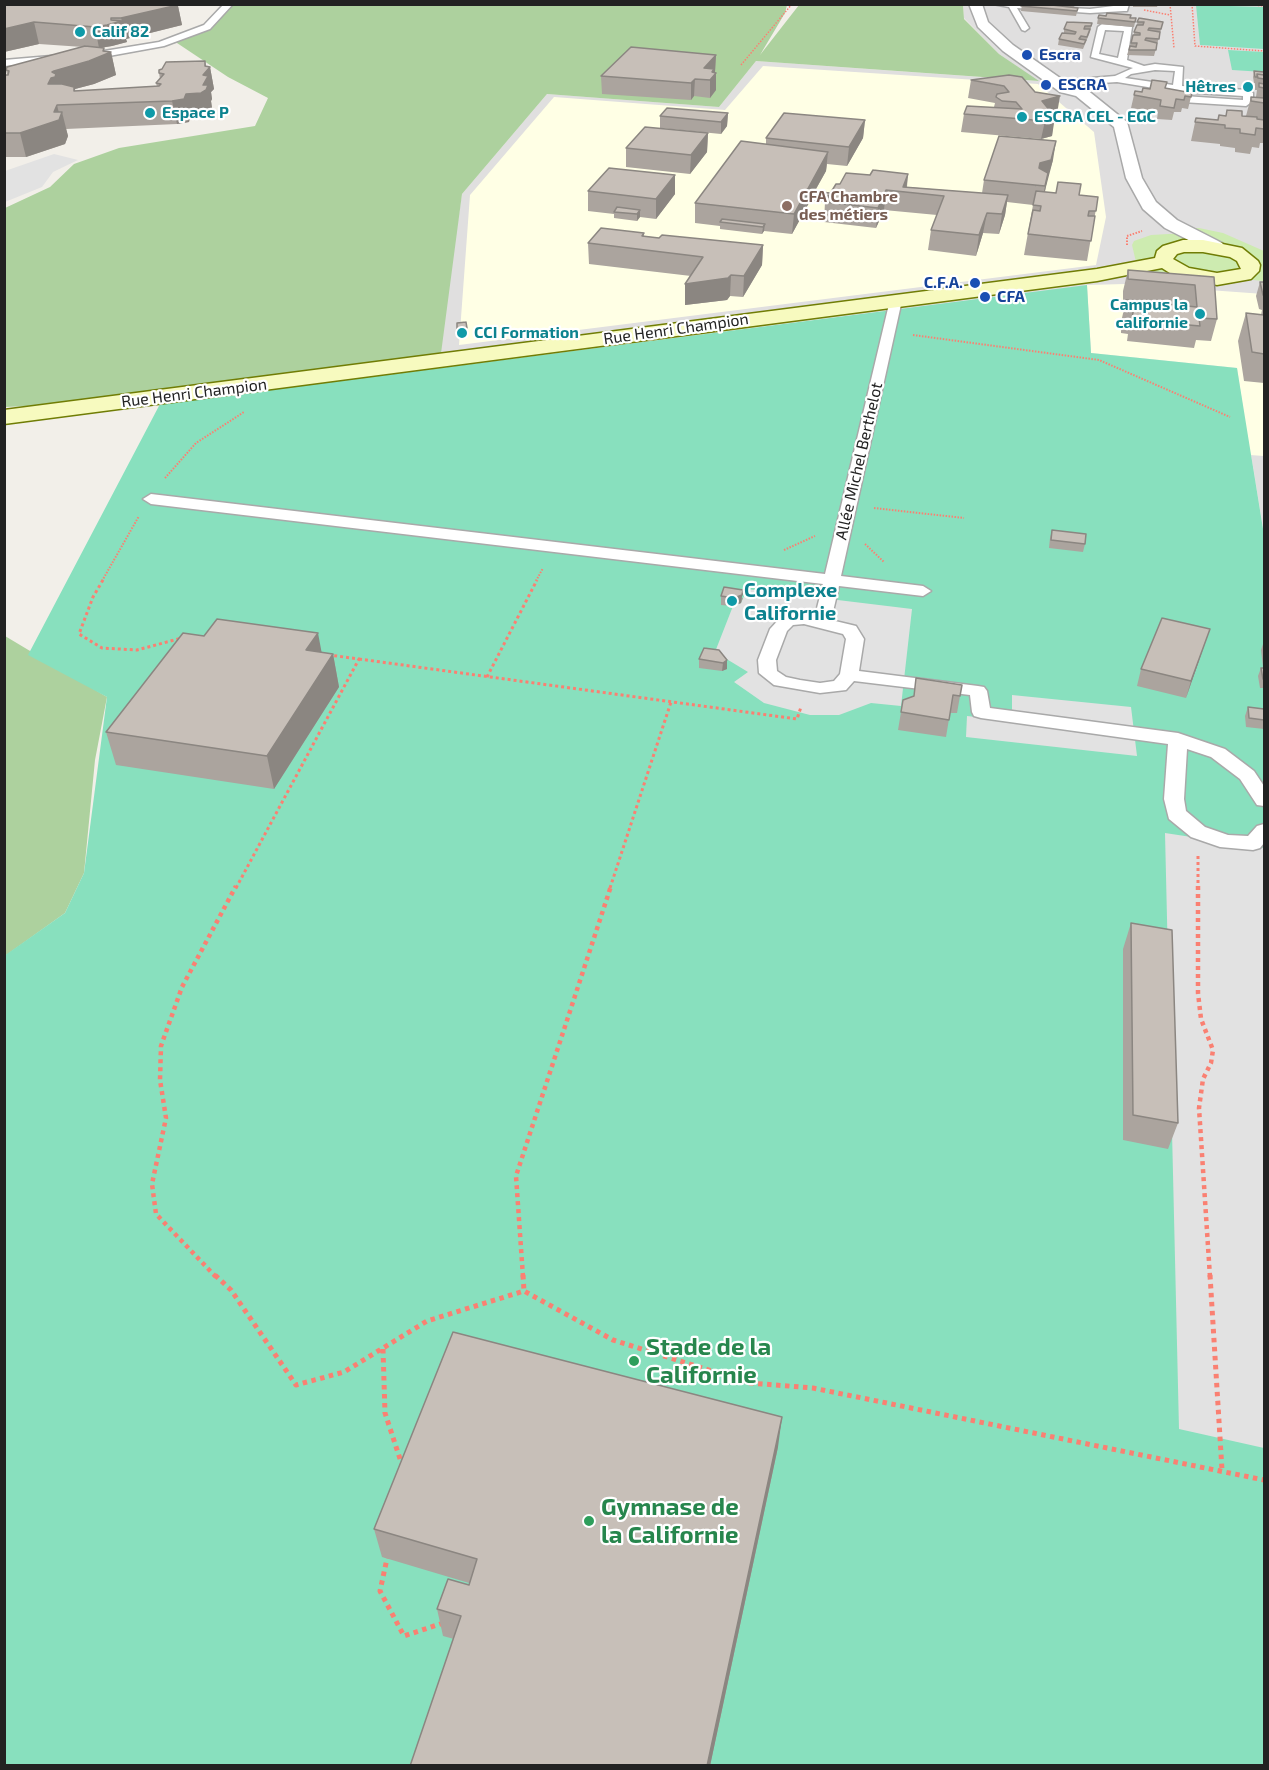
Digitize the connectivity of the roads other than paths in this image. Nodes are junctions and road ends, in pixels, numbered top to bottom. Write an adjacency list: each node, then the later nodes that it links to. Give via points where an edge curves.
1 (229, 4): 8 (lane, via 207,27 161,44 109,54)
2 (975, 4): 11 (street, via 992,35)
3 (997, 4): 5 (lane)
4 (1125, 4): 5 (lane, via 1124,9 1090,12)
5 (1011, 5): 6 (lane)
6 (1025, 28)
7 (1122, 61): 7 (lane, via 1129,29 1101,27 1094,55); 9 (lane)
8 (4, 63)
9 (1143, 69): 10 (lane); 12 (lane, via 1180,69)
10 (1117, 79): 11 (lane); 12 (lane)
11 (1061, 86): 13 (street, via 1102,123); 15 (street, via 1081,92 1121,125 1134,178 1149,206 1171,224)
12 (1177, 89): 12 (lane, via 1175,95 1182,99 1248,101 1248,93)
13 (1104, 131)
14 (1116, 174): 16 (street, via 1137,209 1173,245)
15 (1216, 247): 16 (street, Rue Henri Champion, via 1190,246); 17 (street, via 1239,254)
16 (1167, 256): 18 (street, Rue Henri Champion, via 1141,268); 19 (street, via 1173,269)
17 (1258, 267): 20 (street)
18 (1097, 275): 19 (street, Rue Henri Champion); 22 (street, Rue Henri Champion)
19 (1190, 275): 20 (street)
20 (1232, 278): 21 (street)
21 (1264, 281)
22 (896, 300): 23 (street, Rue Henri Champion); 25 (lane, Allée Michel Berthelot)
23 (4, 417)
24 (151, 499): 25 (lane)
25 (832, 581): 26 (lane); 27 (lane, Allée Michel Berthelot)
26 (923, 591)
27 (822, 622): 28 (lane, via 850,630 855,639); 28 (lane, via 788,620 779,630 767,660 768,673 780,681 820,688 840,686)
28 (849, 675): 29 (lane, via 978,691 981,712)
29 (1179, 739): 30 (lane, via 1218,753 1247,775); 31 (lane, via 1176,814 1198,832 1227,842 1253,843)
30 (1264, 800)
31 (1264, 831)

